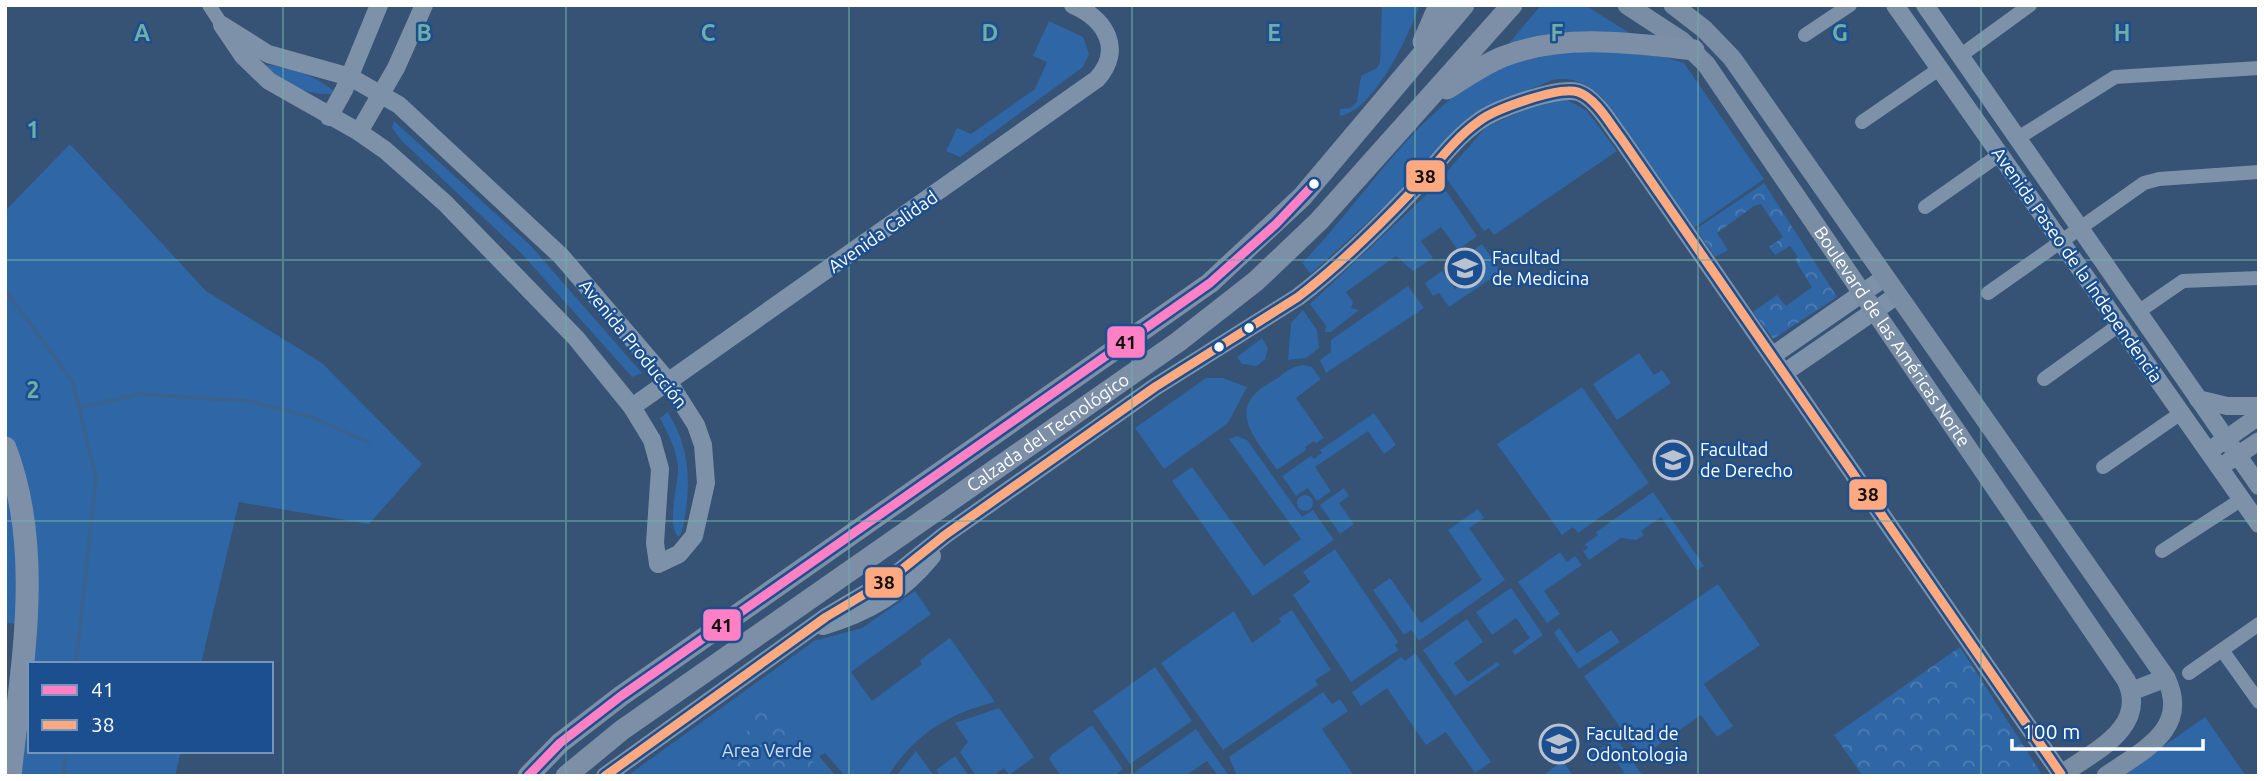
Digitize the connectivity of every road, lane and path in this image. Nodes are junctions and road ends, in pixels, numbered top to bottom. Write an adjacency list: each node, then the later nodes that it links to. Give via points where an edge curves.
1 (209, 5): 14 (street, Avenida Producción)
2 (379, 5): 21 (street)
3 (424, 5): 22 (street)
4 (1073, 5): 44 (street, Avenida Calidad, via 1099,21 1109,40 1109,60 1097,79)
5 (1439, 5): 20 (main road)
6 (1464, 5): 20 (main road, Calzada del Tecnológico)
7 (1512, 5): 23 (main road, Calzada del Tecnológico)
8 (1627, 5): 16 (main road, Boulevard de las Américas Norte)
9 (1673, 5): 33 (main road, Boulevard de las Américas Norte, via 1732,58)
10 (1850, 5): 15 (street)
11 (1895, 5): 19 (street, Avenida Paseo de la Independencia)
12 (1925, 5): 17 (street, Avenida Paseo de la Independencia)
13 (2030, 5): 17 (street)
14 (222, 25): 21 (street, Avenida Producción, via 268,54); 24 (street, Avenida Producción, via 254,69)
15 (1805, 36)
16 (1694, 50): 23 (main road, via 1580,42 1526,50 1493,62); 36 (main road, Boulevard de las Américas Norte)
17 (1960, 56): 27 (street, Avenida Paseo de la Independencia)
18 (2259, 68): 27 (street, via 2115,77)
19 (1939, 69): 25 (street); 28 (street, Avenida Paseo de la Independencia)
20 (1407, 72): 69 (main road, Calzada del Tecnológico, via 1294,206 1210,283 621,696 560,743)
21 (350, 77): 22 (street, Avenida Producción); 24 (street)
22 (383, 93): 26 (street); 44 (street, Avenida Producción, via 561,256)
23 (1421, 105): 70 (main road, Calzada del Tecnológico, via 1319,220 1219,310 622,730)
24 (329, 117): 26 (street, Avenida Producción)
25 (1863, 122)
26 (359, 132): 47 (street, Avenida Producción, via 385,150 488,245 576,338)
27 (2018, 138): 31 (street, Avenida Paseo de la Independencia)
28 (1999, 155): 30 (street); 32 (street, Avenida Paseo de la Independencia)
29 (2259, 172): 31 (street, via 2152,180)
30 (1925, 207)
31 (2079, 227): 32 (street); 39 (street, Avenida Paseo de la Independencia)
32 (2059, 240): 35 (street); 40 (street, Avenida Paseo de la Independencia)
33 (1884, 278): 36 (street); 37 (main road, Boulevard de las Américas Norte)
34 (2259, 278): 39 (street, via 2183,281)
35 (1988, 292)
36 (1861, 293): 38 (main road, Boulevard de las Américas Norte); 41 (street)
37 (1896, 296): 38 (street); 64 (main road, Boulevard de las Américas Norte)
38 (1874, 311): 42 (street); 65 (main road, Boulevard de las Américas Norte)
39 (2138, 312): 45 (street, Avenida Paseo de la Independencia)
40 (2119, 325): 43 (street); 48 (street, Avenida Paseo de la Independencia)
41 (1772, 356): 42 (street); 71 (street, via 1592,102 1570,90 1533,99 1478,121 1320,281 1155,387 890,579 806,631)
42 (1784, 373): 67 (street)
43 (2044, 379)
44 (668, 381): 47 (street, Avenida Calidad); 47 (street, Avenida Producción, via 696,425 703,445 706,483 694,536 679,554 658,564 660,469 652,440)
45 (2198, 399): 46 (street, via 2227,406); 50 (street, Avenida Paseo de la Independencia)
46 (2259, 406)
47 (632, 407)
48 (2181, 413): 53 (street, Avenida Paseo de la Independencia); 55 (street)
49 (2259, 416): 50 (street)
50 (2226, 440): 53 (street); 54 (street, Avenida Paseo de la Independencia)
51 (2259, 441): 54 (street)
52 (5, 448): 68 (highway, via 21,504 27,610)
53 (2209, 451): 56 (street, Avenida Paseo de la Independencia)
54 (2238, 455): 56 (street); 57 (street, Avenida Paseo de la Independencia)
55 (2103, 467)
56 (2220, 467): 58 (street, Avenida Paseo de la Independencia)
57 (2259, 486)
58 (2242, 499): 59 (street, Avenida Paseo de la Independencia); 60 (street)
59 (2259, 524)
60 (2162, 551)
61 (2259, 624): 62 (street)
62 (2222, 650): 63 (street); 66 (street)
63 (2189, 673)
64 (2166, 678): 65 (main road); 72 (main road, via 2174,704 2168,726)
65 (2132, 691): 67 (main road, via 2131,716 2122,731)
66 (2259, 702)
67 (2060, 775)
68 (10, 776)
69 (528, 776)
70 (566, 776)
71 (605, 776)
72 (2106, 776)

